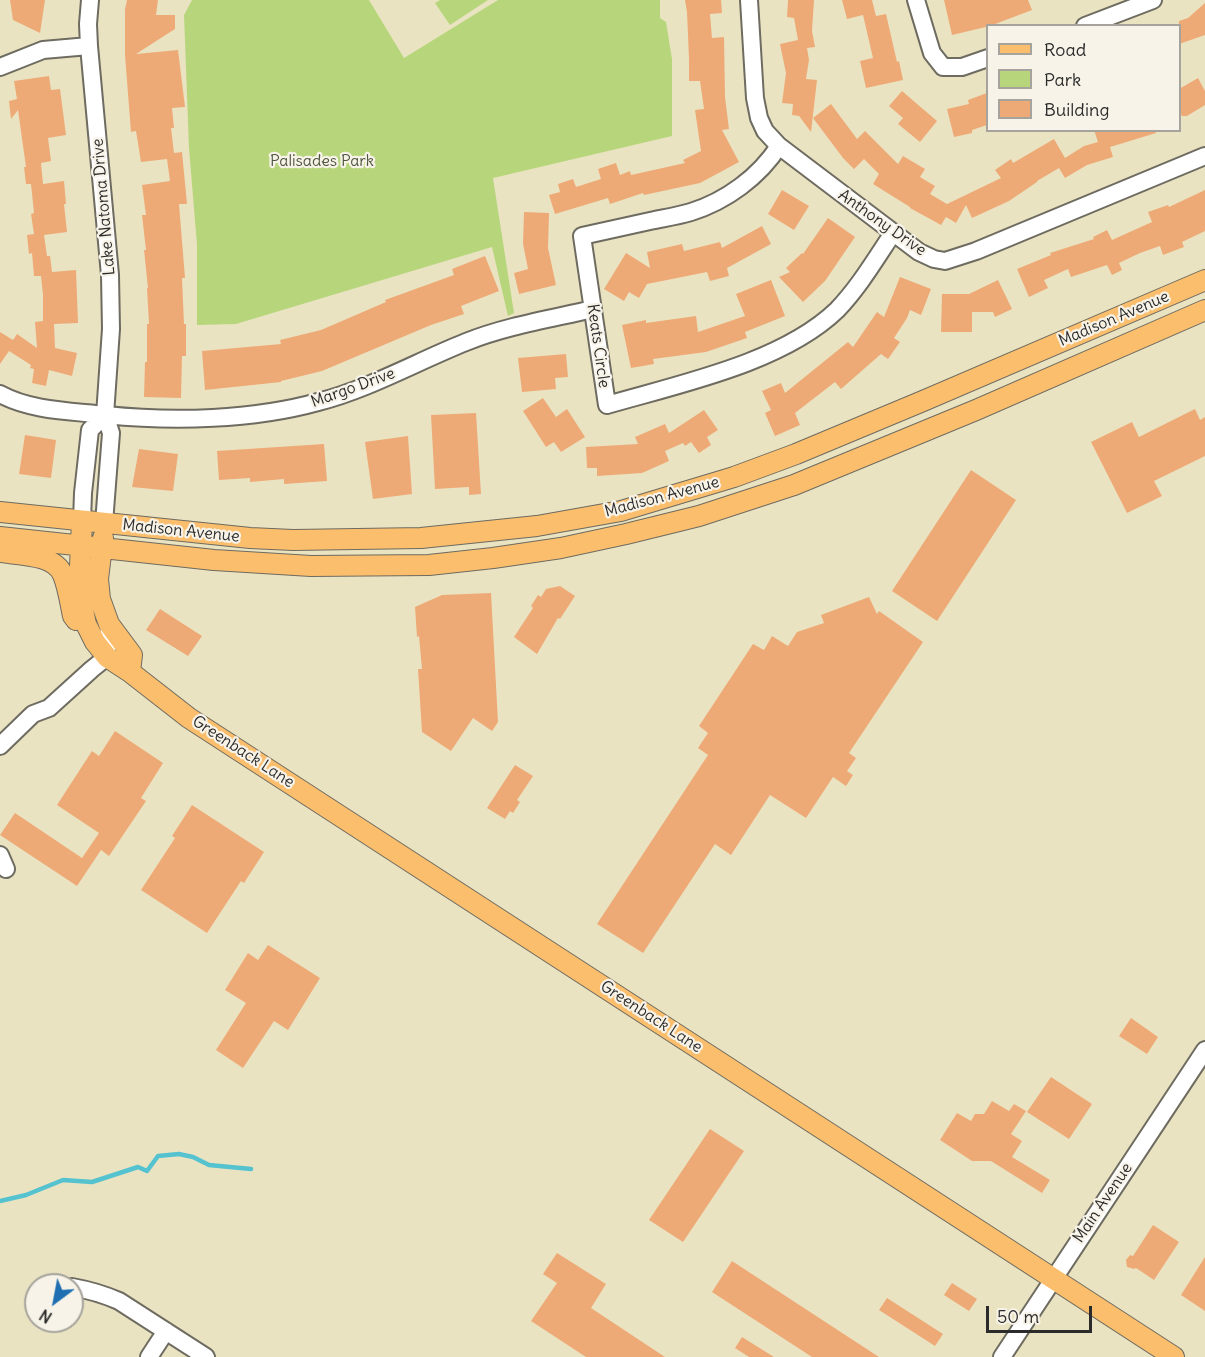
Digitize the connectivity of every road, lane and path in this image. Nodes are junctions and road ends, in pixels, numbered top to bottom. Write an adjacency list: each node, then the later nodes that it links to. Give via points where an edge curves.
1 (90, 0): 6 (street, Lake Natoma Drive)
2 (749, 0): 9 (street, Anthony Drive, via 754,98 765,130)
3 (916, 0): 7 (street, via 932,53 943,67 962,67)
4 (1153, 0): 5 (street)
5 (1091, 24)
6 (88, 46): 8 (street, via 44,50); 16 (street, Lake Natoma Drive, via 111,275)
7 (986, 58)
8 (0, 67)
9 (779, 146): 11 (street, Anthony Drive); 13 (street, Keats Circle, via 750,180 712,204 582,236)
10 (1205, 156): 11 (street, Anthony Drive, via 945,261 919,252)
11 (893, 233): 13 (street, Keats Circle, via 850,295 818,326 790,344 710,375 607,405)
12 (1205, 280): 19 (main road, Madison Avenue, via 796,454 621,511 527,527 380,539 250,538)
13 (593, 309): 16 (street, Margo Drive, via 483,336 353,391 283,410 183,418)
14 (1205, 310): 22 (main road, Madison Avenue, via 794,485 699,516 594,541 429,565 247,563)
15 (0, 394): 16 (street, Margo Drive, via 29,405)
16 (105, 415): 18 (street, Lake Natoma Drive, via 90,430); 19 (street, Lake Natoma Drive, via 111,433)
17 (0, 512): 18 (main road)
18 (82, 521): 19 (main road, Madison Avenue); 21 (main road)
19 (104, 523): 22 (main road)
20 (0, 537): 21 (main road)
21 (82, 547): 22 (main road, Madison Avenue); 25 (main road, via 82,605 86,624)
22 (102, 549): 24 (main road, via 98,579)
23 (0, 552): 25 (main road, Greenback Lane, via 45,558 57,566 63,573 73,616)
24 (109, 624): 25 (street); 26 (main road, via 132,655)
25 (101, 649): 26 (main road, Greenback Lane); 27 (street, via 92,669 49,708 33,714)
26 (130, 672): 29 (main road, Greenback Lane, via 189,718)
27 (0, 746)
28 (1205, 1050): 29 (street, Main Avenue)
29 (1054, 1278): 34 (street, Main Avenue); 35 (main road, Greenback Lane)
30 (84, 1289): 31 (street, via 119,1300)
31 (166, 1331): 32 (street); 33 (street)
32 (149, 1357)
33 (206, 1357)
34 (1002, 1357)
35 (1174, 1357)

